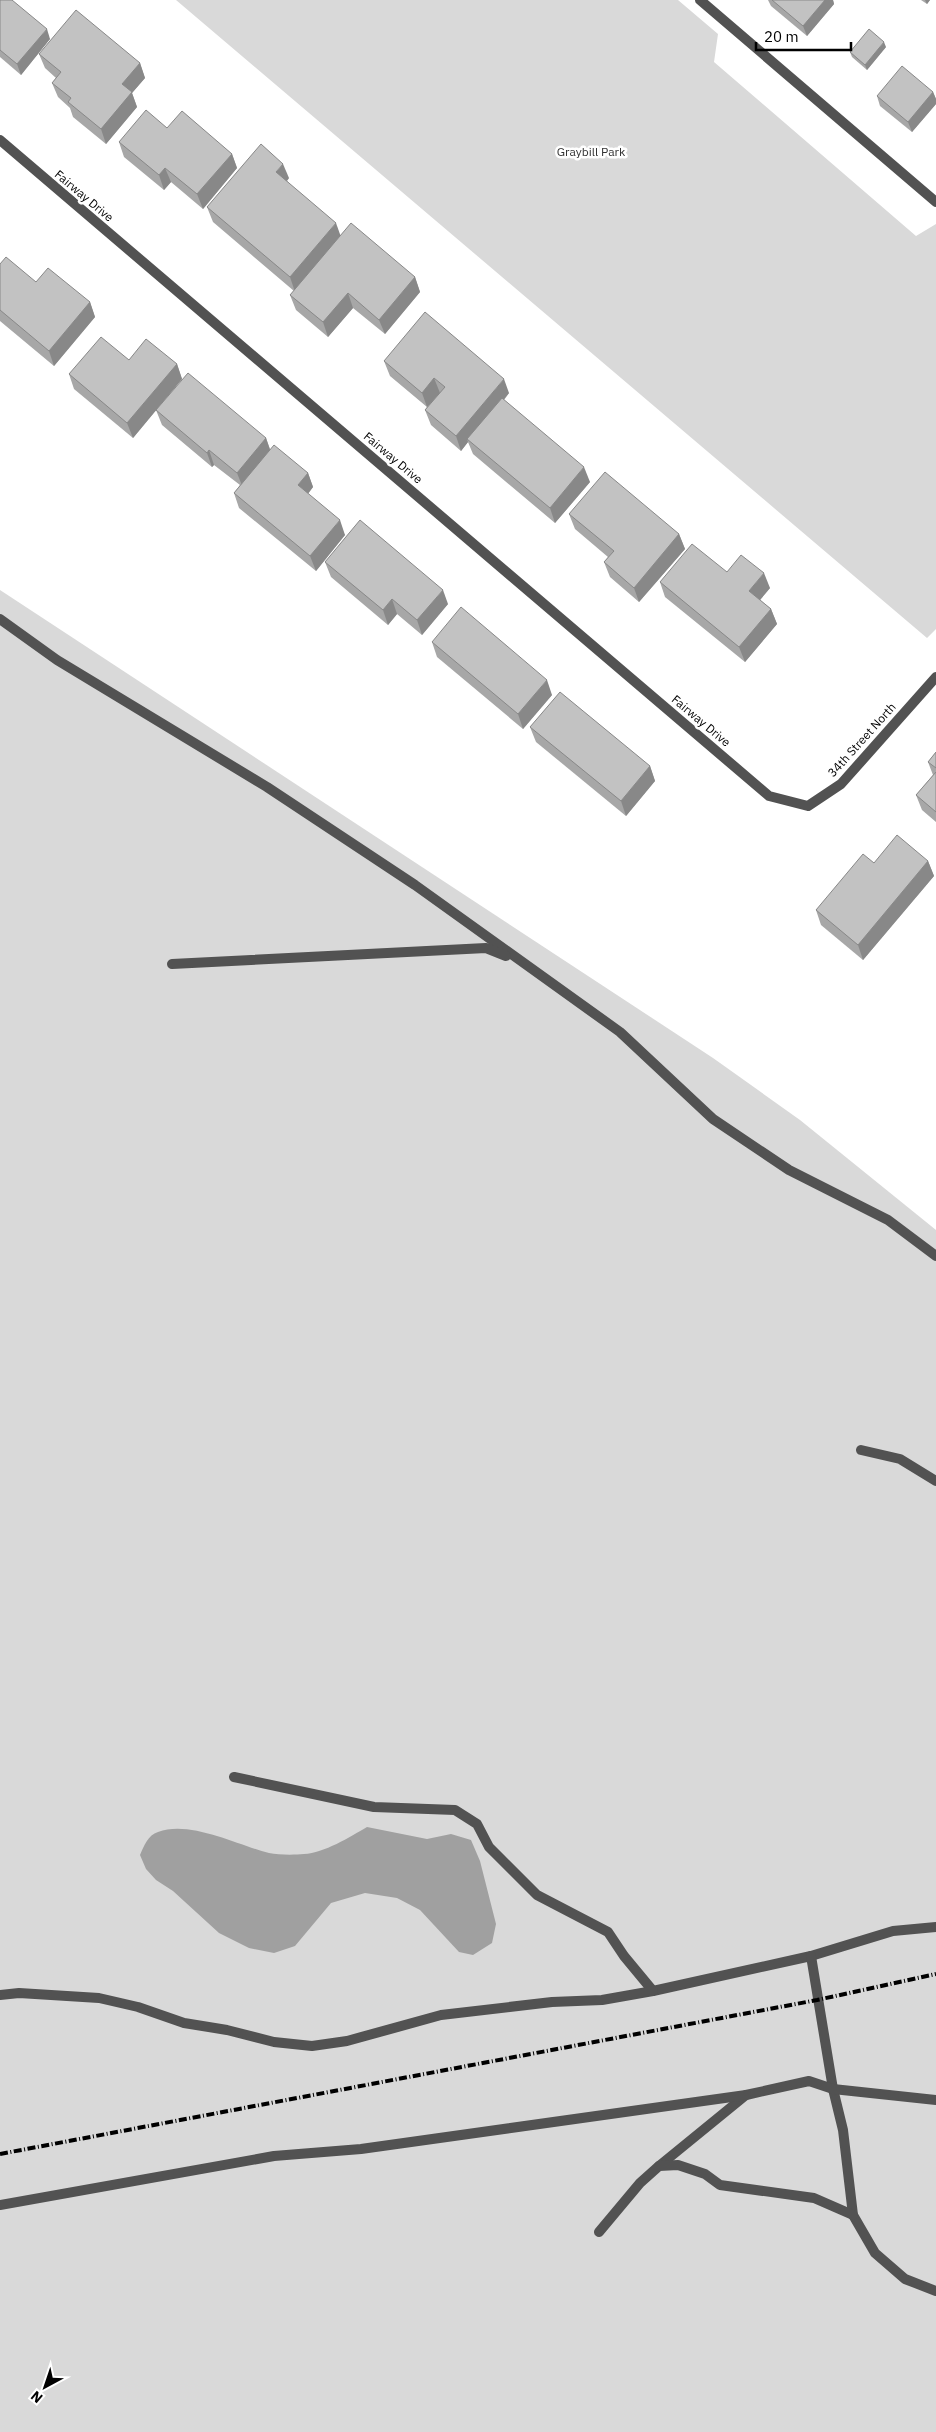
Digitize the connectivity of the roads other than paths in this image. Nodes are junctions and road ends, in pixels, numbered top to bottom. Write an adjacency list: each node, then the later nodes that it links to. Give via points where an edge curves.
1 (700, 0): 3 (street)
2 (0, 140): 6 (street, Fairway Drive)
3 (936, 202)
4 (0, 619): 7 (street, via 57,660 267,787 390,868)
5 (936, 677): 6 (street, 34th Street North, via 841,784 808,806)
6 (769, 796)
7 (517, 960): 8 (street, via 486,948); 9 (street, via 620,1032 713,1119 789,1170 888,1220)
8 (172, 964)
9 (936, 1256)
10 (861, 1450): 11 (street, via 900,1459)
11 (936, 1481)
12 (234, 1777): 15 (street, via 374,1807 455,1810 477,1824 489,1847 537,1895 608,1932)
13 (936, 1926): 14 (street, via 893,1931)
14 (811, 1956): 15 (street); 17 (street)
15 (653, 1991): 16 (street, via 602,2000 552,2002 440,2015 347,2041 312,2046 274,2042 184,2023 99,1998 19,1993)
16 (0, 1995)
17 (833, 2090): 18 (street, via 809,2081); 19 (street); 22 (street, via 843,2130)
18 (746, 2095): 20 (street); 21 (street, via 361,2149 274,2156)
19 (936, 2100)
20 (659, 2166): 22 (street, via 678,2165 705,2174 720,2185 814,2198); 23 (street)
21 (0, 2205)
22 (853, 2215): 24 (street, via 875,2253 904,2279)
23 (599, 2232)
24 (936, 2291)

